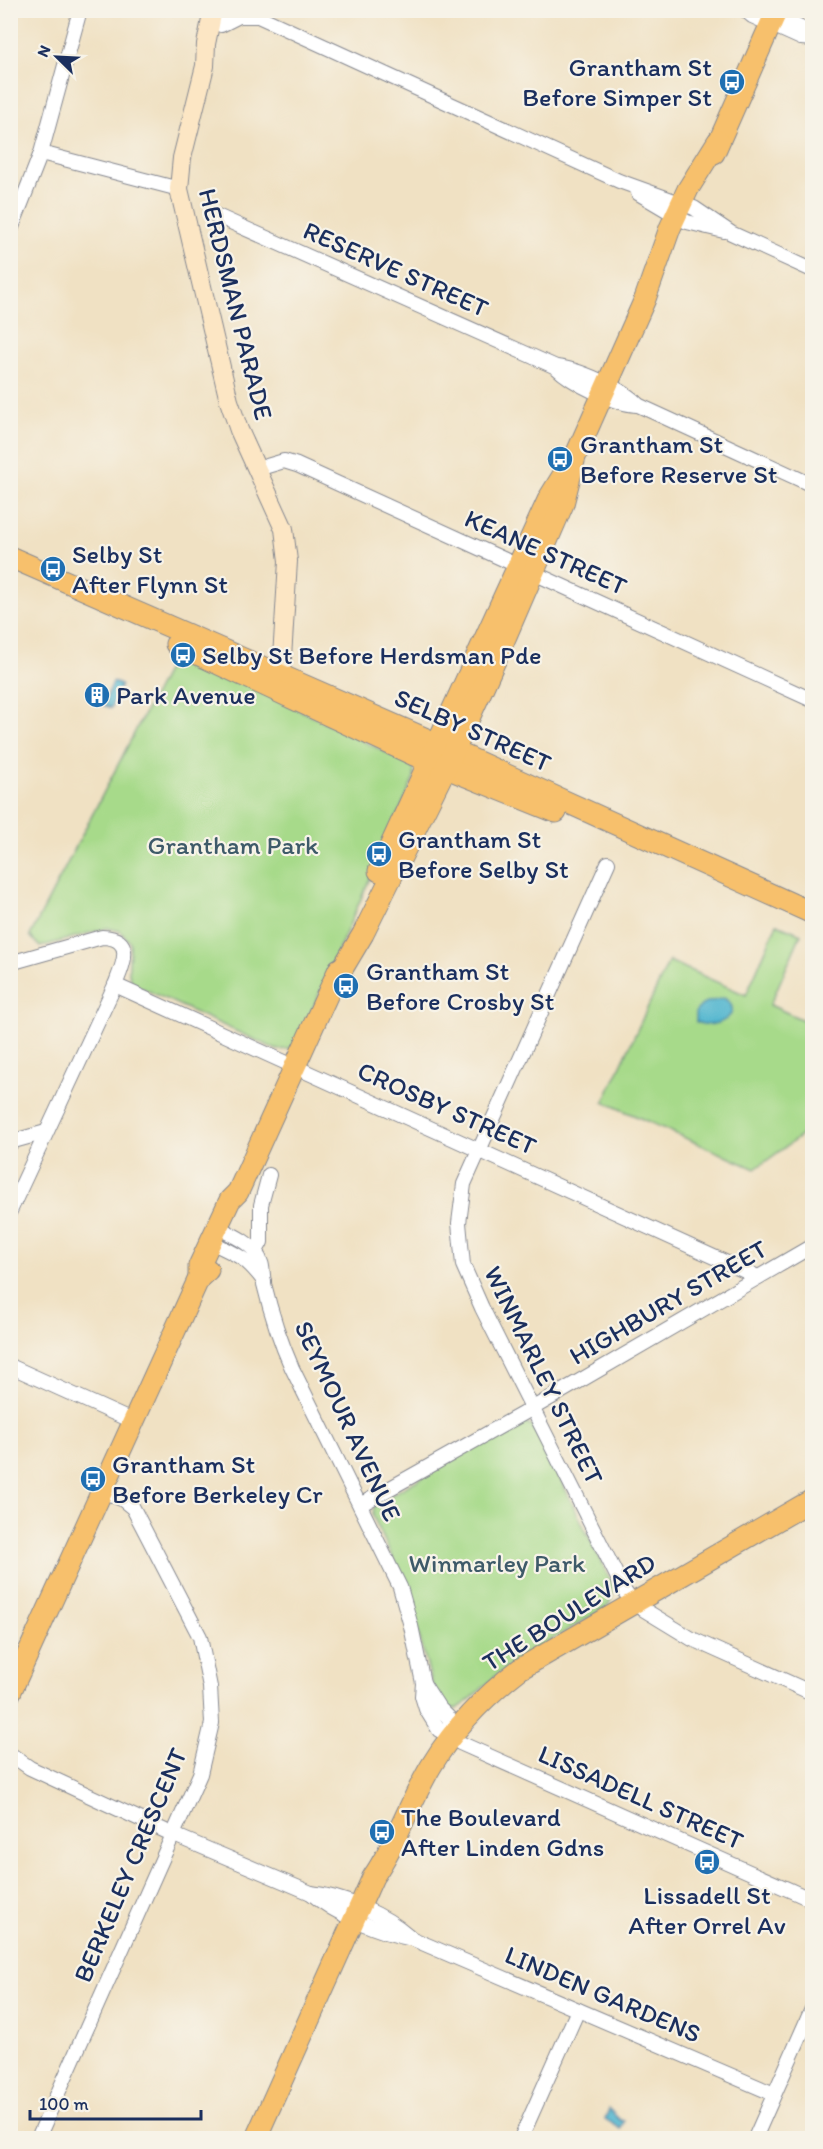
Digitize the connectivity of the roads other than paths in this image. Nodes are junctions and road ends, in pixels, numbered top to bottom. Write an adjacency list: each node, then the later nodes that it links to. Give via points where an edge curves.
1 (80, 10): 7 (street)
2 (745, 10): 5 (street)
3 (254, 14): 4 (street); 9 (street)
4 (220, 15): 8 (main road, HERDSMAN PARADE, via 215,46 205,66 182,159)
5 (771, 15): 6 (street, via 801,38); 9 (main road)
6 (812, 39)
7 (41, 153): 8 (street); 11 (street)
8 (179, 189): 14 (main road, HERDSMAN PARADE, via 229,401)
9 (685, 212): 12 (street); 13 (main road)
10 (215, 215): 13 (street, RESERVE STREET, via 556,367 566,376)
11 (10, 232)
12 (813, 270)
13 (605, 390): 15 (street, RESERVE STREET, via 627,405 638,405); 18 (main road, via 575,457 563,504)
14 (257, 469): 18 (street, KEANE STREET, via 290,463); 19 (main road, HERDSMAN PARADE, via 280,518 288,561)
15 (813, 485)
16 (10, 557): 19 (main road, SELBY STREET)
17 (10, 569): 19 (main road, SELBY STREET, via 162,637)
18 (526, 569): 20 (street, KEANE STREET); 21 (main road)
19 (278, 683): 21 (main road, SELBY STREET)
20 (813, 700)
21 (441, 756): 23 (main road, SELBY STREET); 24 (main road, SELBY STREET); 27 (main road, via 353,929 335,981)
22 (608, 863): 30 (street, WINMARLEY STREET)
23 (813, 913)
24 (813, 925)
25 (10, 963): 26 (street, via 102,937 113,938 123,947 125,957)
26 (115, 985): 27 (street, CROSBY STREET); 28 (street)
27 (295, 1066): 30 (street, CROSBY STREET); 33 (main road, via 238,1192 230,1200)
28 (46, 1132): 29 (street); 32 (street)
29 (10, 1142)
30 (479, 1149): 36 (street, CROSBY STREET); 39 (street, WINMARLEY STREET, via 464,1184 459,1223 464,1265)
31 (269, 1175): 35 (street, SEYMOUR AVENUE, via 261,1205 261,1242)
32 (10, 1211)
33 (218, 1237): 35 (street, via 247,1244); 37 (street, SEYMOUR AVENUE, via 252,1265); 40 (main road, via 199,1266 199,1278)
34 (813, 1246): 36 (street, HIGHBURY STREET)
35 (256, 1251): 37 (street, SEYMOUR AVENUE, via 263,1264)
36 (758, 1277): 39 (street, HIGHBURY STREET)
37 (264, 1281): 43 (street, SEYMOUR AVENUE, via 277,1332 292,1368)
38 (10, 1366): 40 (street)
39 (533, 1408): 43 (street, HIGHBURY STREET); 44 (street, WINMARLEY STREET)
40 (134, 1422): 41 (main road)
41 (102, 1491): 45 (main road); 51 (street, BERKELEY CRESCENT, via 133,1508 200,1637 212,1723 200,1774)
42 (813, 1500): 44 (main road, THE BOULEVARD)
43 (360, 1505): 47 (street, SEYMOUR AVENUE, via 400,1587 423,1683 422,1696 434,1724)
44 (633, 1603): 46 (street, via 692,1639); 47 (main road, THE BOULEVARD, via 520,1669 468,1714)
45 (10, 1693)
46 (813, 1693)
47 (451, 1736): 52 (street, LISSADELL STREET); 53 (main road, THE BOULEVARD, via 432,1764 374,1877)
48 (10, 1754): 50 (street, LINDEN GARDENS)
49 (10, 1764): 50 (street, LINDEN GARDENS)
50 (30, 1768): 51 (street, LINDEN GARDENS)
51 (174, 1835): 53 (street, LINDEN GARDENS, via 311,1893 320,1901); 57 (street, BERKELEY CRESCENT)
52 (813, 1900)
53 (362, 1915): 55 (street, LINDEN GARDENS, via 399,1927 413,1939); 58 (main road, THE BOULEVARD); 59 (main road, THE BOULEVARD)
54 (813, 2009): 56 (street)
55 (578, 2010): 56 (street, LINDEN GARDENS); 60 (street)
56 (774, 2094): 61 (street)
57 (38, 2139)
58 (256, 2139)
59 (268, 2139)
60 (521, 2139)
61 (755, 2139)

